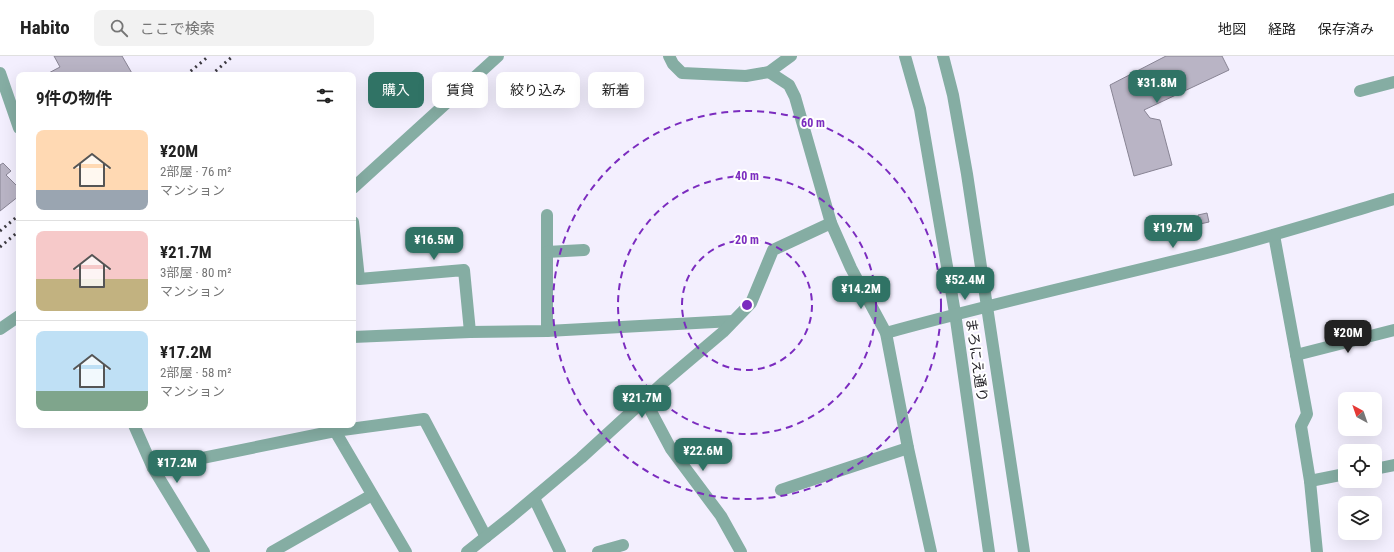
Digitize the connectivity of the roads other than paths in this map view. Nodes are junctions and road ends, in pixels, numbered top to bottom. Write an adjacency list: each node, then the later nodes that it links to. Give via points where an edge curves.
1 (498, 56): 11 (street)
2 (669, 56): 6 (street, via 682,73 746,76)
3 (791, 56): 6 (street)
4 (906, 56): 20 (street, まろにえ通り, via 920,110)
5 (943, 56): 19 (street, まろにえ通り)
6 (769, 72): 14 (street, via 789,84 795,97)
7 (0, 73): 10 (street)
8 (1394, 82): 9 (street)
9 (1360, 91)
10 (16, 119)
11 (356, 185)
12 (1394, 198): 15 (street)
13 (547, 215): 18 (street)
14 (831, 223): 22 (street, via 772,250 751,303); 27 (street, via 851,268)
15 (1274, 235): 19 (street); 29 (street)
16 (356, 250): 26 (street, via 359,279 464,270)
17 (584, 250): 18 (street)
18 (547, 252): 25 (street)
19 (988, 306): 20 (street); 54 (street, まろにえ通り)
20 (955, 313): 27 (street); 53 (street, まろにえ通り)
21 (16, 318): 23 (street)
22 (733, 321): 25 (street); 30 (street)
23 (0, 329)
24 (1394, 330): 29 (street)
25 (547, 331): 26 (street)
26 (470, 332): 28 (street)
27 (886, 333): 34 (street)
28 (356, 337)
29 (1296, 355): 39 (street, via 1307,414 1302,426)
30 (645, 400): 42 (street); 51 (street, via 671,449 721,516)
31 (356, 426): 43 (street, via 424,419)
32 (135, 428): 36 (street)
33 (334, 428): 36 (street); 41 (street)
34 (908, 448): 40 (street); 52 (street)
35 (1394, 465): 37 (street)
36 (153, 468): 45 (street)
37 (1382, 468)
38 (1338, 475): 39 (street)
39 (1310, 481): 55 (street)
40 (781, 490)
41 (372, 496): 46 (street); 47 (street)
42 (534, 498): 43 (street); 49 (street)
43 (486, 537): 48 (street)
44 (623, 545): 50 (street)
45 (204, 552)
46 (272, 552)
47 (406, 552)
48 (467, 552)
49 (560, 552)
50 (598, 552)
51 (742, 552)
52 (931, 552)
53 (989, 552)
54 (1024, 552)
55 (1318, 552)

